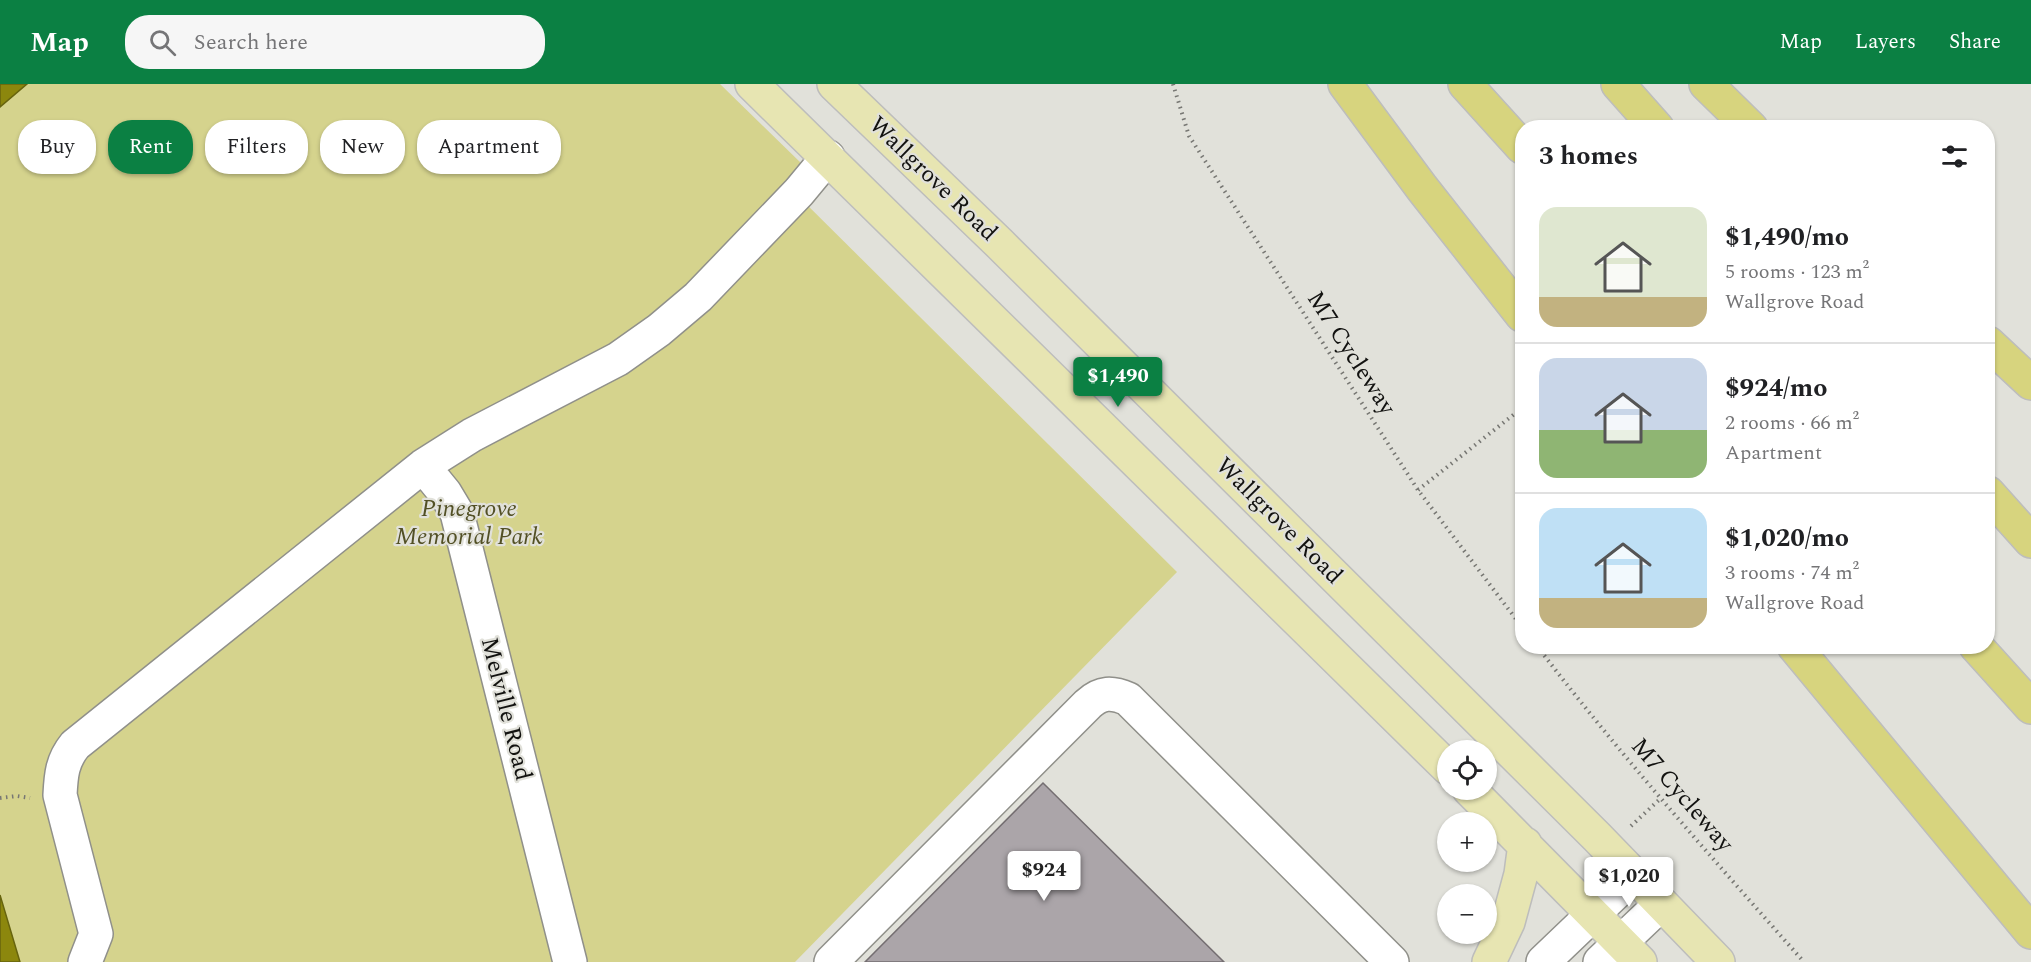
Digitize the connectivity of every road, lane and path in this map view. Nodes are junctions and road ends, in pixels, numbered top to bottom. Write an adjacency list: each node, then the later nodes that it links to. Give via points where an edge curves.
1 (752, 84): 11 (main road)
2 (834, 84): 30 (main road, Wallgrove Road, via 1000,244)
3 (1173, 84): 17 (path, M7 Cycleway, via 1189,136)
4 (1345, 84): 12 (highway)
5 (1466, 84): 10 (highway)
6 (1618, 84): 8 (highway)
7 (1706, 84): 9 (highway)
8 (1650, 120)
9 (1743, 120)
10 (1515, 139)
11 (828, 157): 16 (street, via 698,297 659,330 618,359 472,435); 25 (main road)
12 (1515, 306)
13 (1995, 350): 14 (highway)
14 (2031, 383)
15 (1515, 414): 17 (path)
16 (423, 466): 35 (street, via 66,756 60,795 96,934); 36 (street, Melville Road, via 457,513)
17 (1418, 490): 20 (path, M7 Cycleway)
18 (1995, 502): 19 (highway)
19 (2031, 541)
20 (1515, 618)
21 (1543, 654): 26 (path, M7 Cycleway)
22 (1801, 654): 33 (highway)
23 (1983, 654): 24 (highway)
24 (2031, 707)
25 (1437, 757)
26 (1660, 799): 28 (path); 42 (path, M7 Cycleway)
27 (1480, 800): 29 (main road)
28 (1630, 827)
29 (1525, 844): 32 (main road); 39 (main road, via 1508,922)
30 (1633, 876): 31 (main road, Wallgrove Road); 32 (street)
31 (1661, 904): 34 (street); 41 (main road, Wallgrove Road)
32 (1593, 914): 34 (main road); 40 (street)
33 (2031, 932)
34 (1620, 956)
35 (92, 960)
36 (570, 962)
37 (831, 962): 38 (street, via 1095,697 1105,694 1128,699)
38 (1392, 962)
39 (1489, 962)
40 (1543, 962)
41 (1718, 962)
42 (1804, 962)

